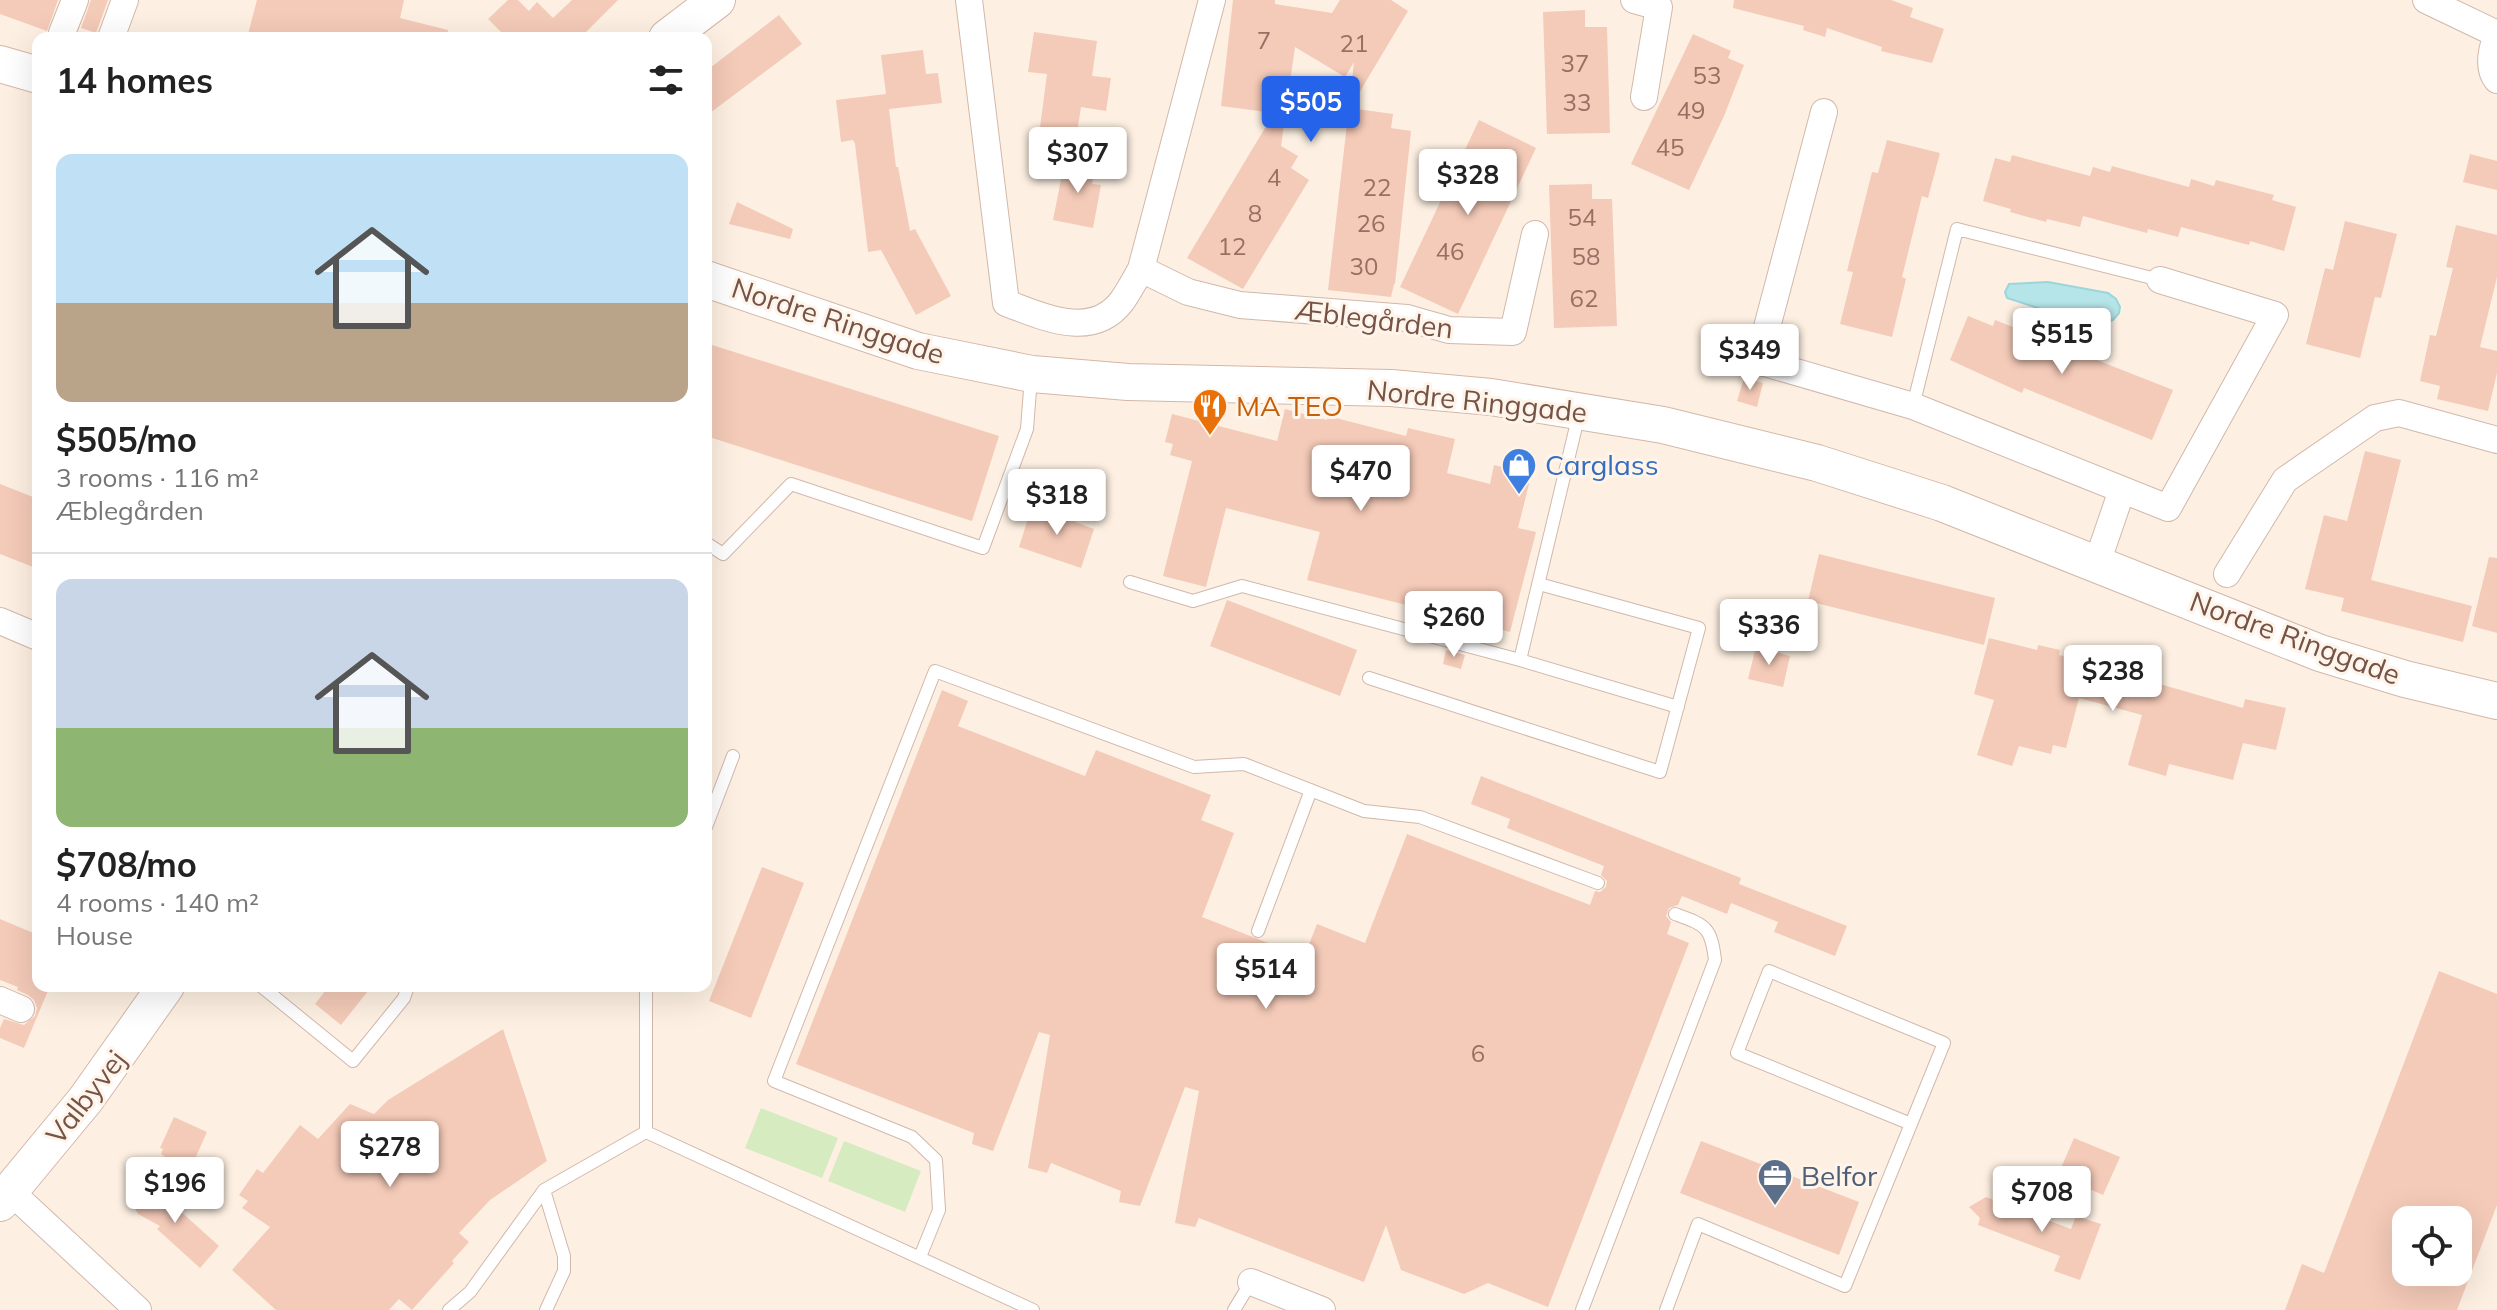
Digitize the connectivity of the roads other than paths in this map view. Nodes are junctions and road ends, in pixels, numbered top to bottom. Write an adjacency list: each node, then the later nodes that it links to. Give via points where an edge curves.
1 (75, 0): 8 (street)
2 (125, 0): 9 (street)
3 (717, 0): 10 (street)
4 (969, 0): 18 (street, via 1006,303 1086,324 1121,303)
5 (1212, 0): 18 (street)
6 (1634, 0): 15 (street, via 1659,7)
7 (2426, 0): 11 (street)
8 (62, 32)
9 (113, 32)
10 (675, 32)
11 (2497, 34): 14 (street, via 2491,50)
12 (0, 64): 13 (street)
13 (32, 73)
14 (2497, 80)
15 (1644, 97)
16 (1824, 112): 22 (street, via 1758,361)
17 (1535, 234): 18 (street, Æblegården, via 1513,332 1449,330 1407,318 1240,305 1188,292)
18 (1141, 269)
19 (2160, 280): 22 (lane, via 1957,229); 25 (street, via 2275,315 2168,508)
20 (712, 281): 21 (street, Nordre Ringgade, via 918,351)
21 (1032, 374): 23 (street, Nordre Ringgade, via 1128,382 1391,388); 26 (lane, via 1027,429 983,548 791,484 723,554)
22 (1913, 406): 25 (street)
23 (1580, 411): 27 (street, Nordre Ringgade, via 1663,425 1817,463 1942,503); 30 (lane)
24 (2497, 440): 28 (street, via 2399,413 2375,418 2285,480)
25 (2122, 490): 27 (street)
26 (712, 547)
27 (2097, 563): 35 (street, Nordre Ringgade, via 2320,653)
28 (2227, 574)
29 (1130, 582): 33 (lane, via 1193,601 1242,586)
30 (1539, 584): 33 (lane); 36 (lane, via 1699,628)
31 (0, 621): 32 (street)
32 (32, 634)
33 (1520, 660): 36 (lane)
34 (1369, 678): 36 (lane, via 1660,772)
35 (2497, 701)
36 (1678, 707)
37 (733, 756): 39 (lane)
38 (1311, 790): 40 (lane, via 1364,811 1420,817); 42 (lane); 51 (lane, via 1244,764 1194,767 935,671 774,1081 912,1137 936,1160 939,1210)
39 (712, 811)
40 (1598, 883)
41 (1675, 914): 53 (lane, via 1699,923 1713,937 1715,960)
42 (1258, 931)
43 (162, 992): 50 (street, Valbyvej, via 86,1099)
44 (268, 992): 45 (lane, via 353,1061)
45 (406, 992)
46 (646, 992): 48 (lane)
47 (1911, 1124): 47 (lane, via 1944,1043 1769,971 1737,1053); 60 (lane, via 1845,1286 1698,1224)
48 (646, 1132): 49 (lane); 51 (lane)
49 (544, 1190): 55 (lane, via 470,1292); 56 (lane, via 564,1256 564,1271)
50 (5, 1198): 54 (street)
51 (920, 1257): 57 (lane)
52 (1251, 1282): 58 (lane); 59 (street)
53 (1586, 1309)
54 (138, 1310)
55 (449, 1310)
56 (546, 1310)
57 (1033, 1310)
58 (1234, 1310)
59 (1322, 1310)
60 (1666, 1310)

